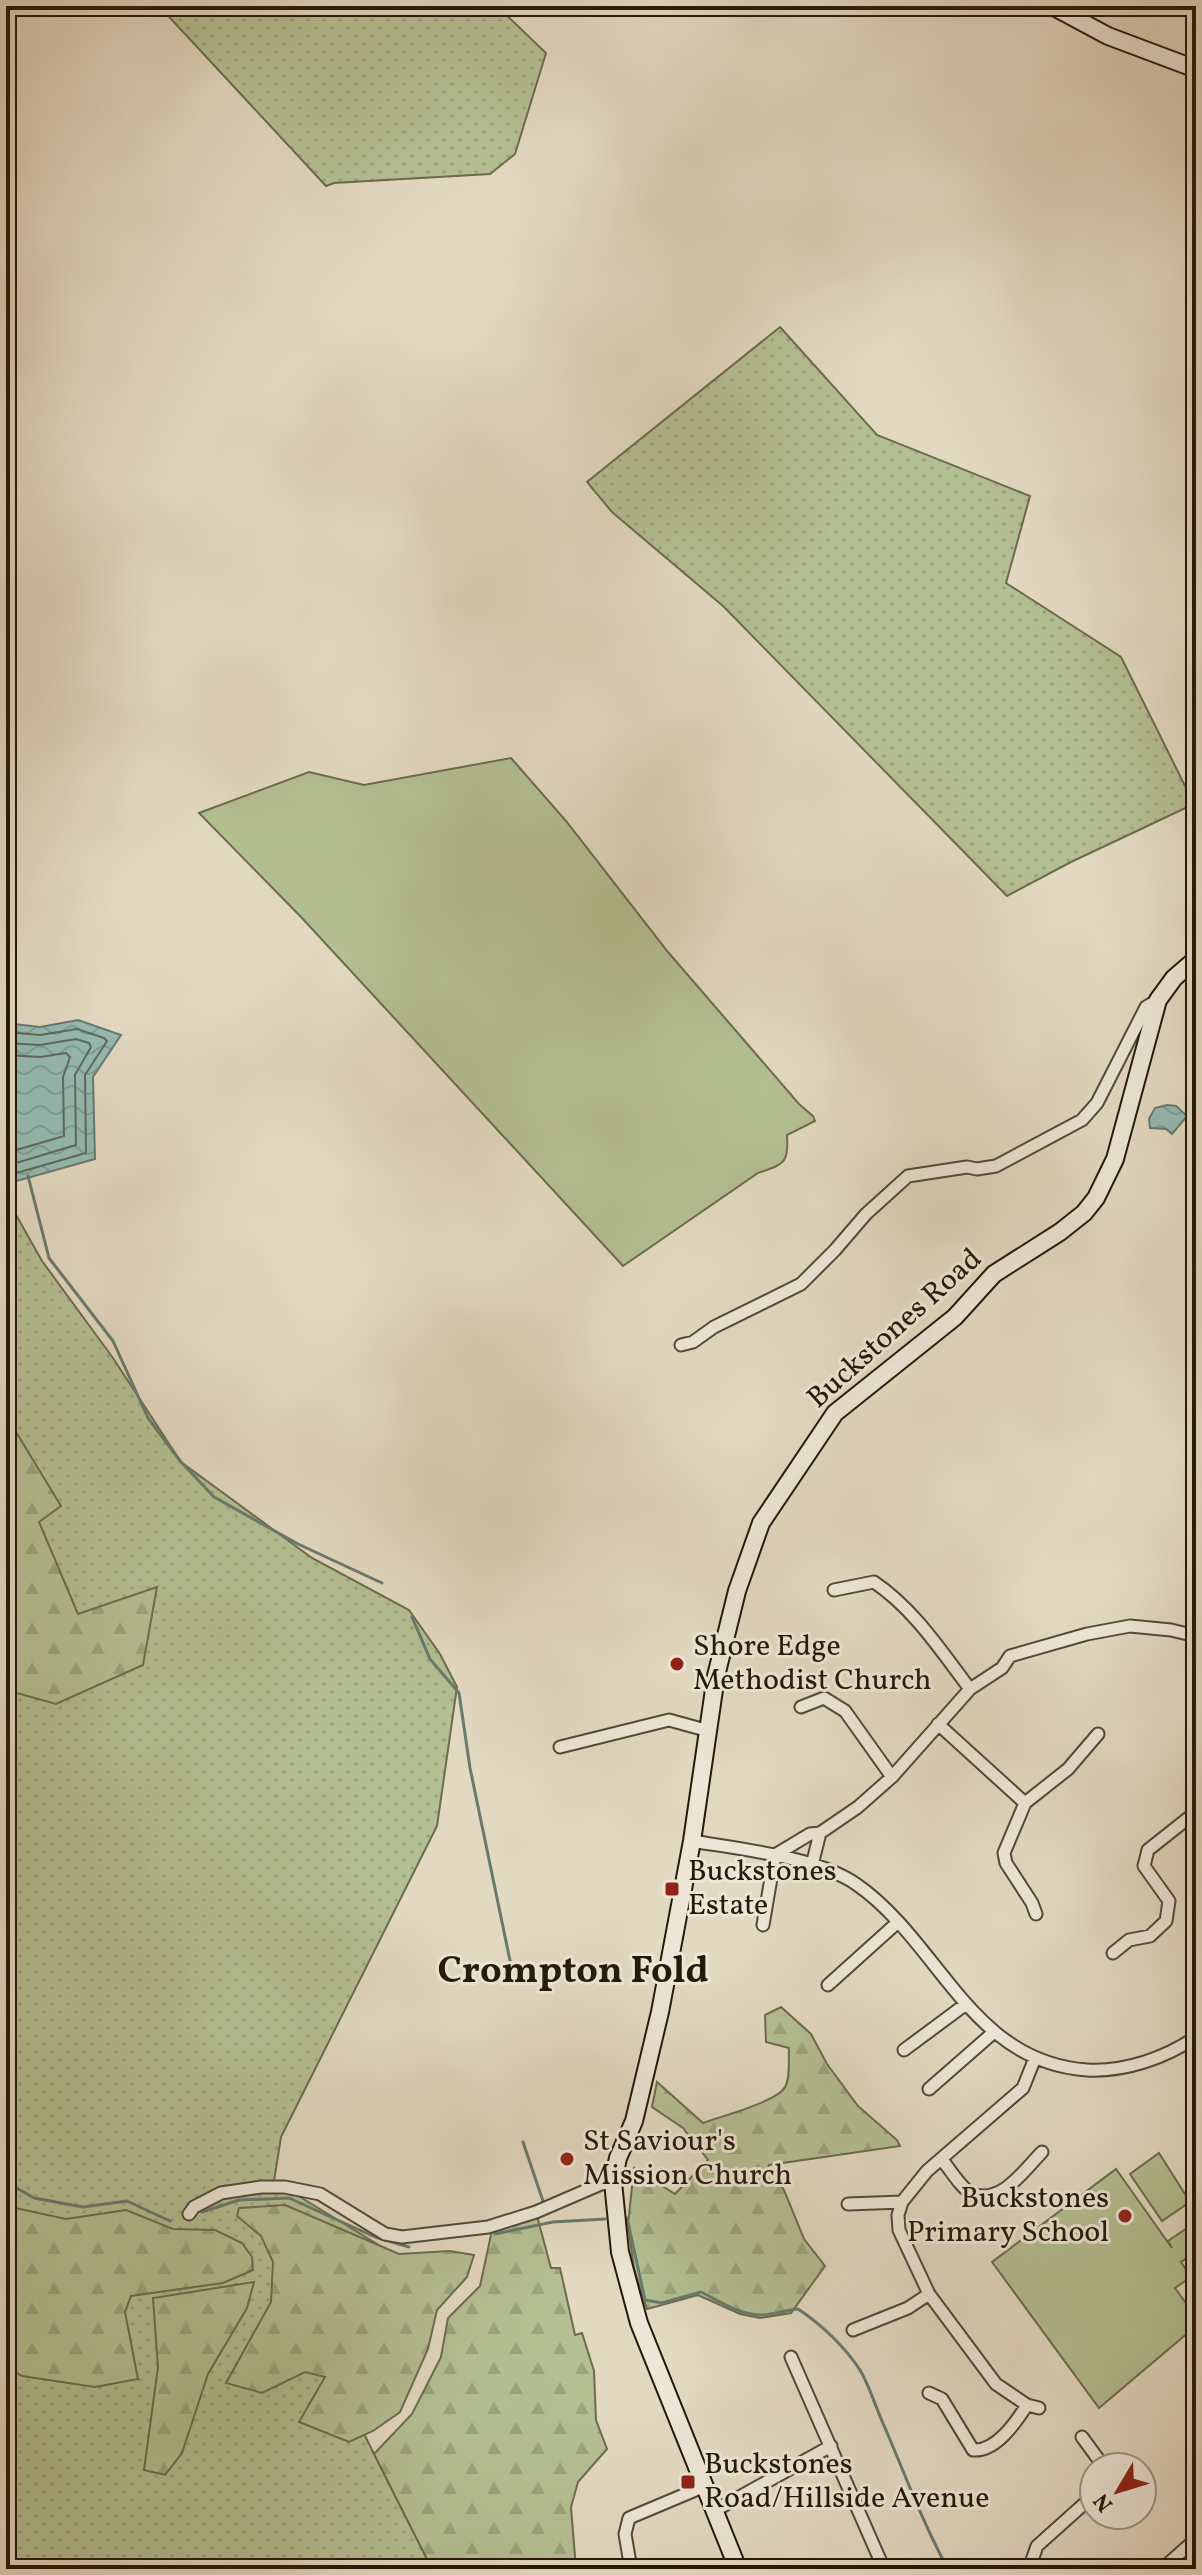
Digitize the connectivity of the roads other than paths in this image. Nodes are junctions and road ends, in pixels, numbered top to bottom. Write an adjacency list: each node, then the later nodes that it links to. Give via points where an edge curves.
1 (1052, 6): 2 (main road, via 1108,36)
2 (1196, 69)
3 (1196, 959): 4 (main road, Buckstones Road)
4 (1158, 1000): 5 (street, via 1146,1007 1097,1103 1082,1120 996,1166 908,1176 801,1284); 11 (main road, Buckstones Road, via 1115,1159 1096,1198 1060,1232 994,1274 955,1317 835,1413 761,1523 731,1614)
5 (681, 1345)
6 (834, 1590): 8 (street, via 874,1582 892,1595)
7 (1196, 1636): 8 (street, via 1130,1626 1087,1634 1010,1656 1002,1668)
8 (970, 1689): 10 (street)
9 (801, 1707): 14 (street, via 824,1698 845,1711)
10 (938, 1724): 14 (street); 15 (street)
11 (709, 1731): 13 (street, via 669,1720); 18 (main road, Buckstones Road)
12 (1098, 1734): 15 (street, via 1068,1769)
13 (560, 1747)
14 (892, 1777): 17 (street)
15 (1025, 1803): 21 (street, via 1004,1853)
16 (1196, 1812): 24 (street, via 1148,1850 1144,1866 1169,1901 1166,1921 1150,1936 1129,1940)
17 (820, 1833): 19 (street); 20 (street)
18 (692, 1841): 19 (street); 34 (main road, Buckstones Road, via 660,2012)
19 (775, 1855): 20 (street); 23 (street)
20 (812, 1865): 22 (street, via 855,1884)
21 (1036, 1914)
22 (898, 1922): 25 (street); 26 (street)
23 (763, 1925)
24 (1113, 1953)
25 (828, 1985)
26 (966, 2004): 27 (street); 29 (street)
27 (994, 2032): 30 (street); 31 (street)
28 (1196, 2037): 30 (street, via 1122,2068 1079,2069)
29 (904, 2050)
30 (1035, 2058): 33 (street, via 1023,2088)
31 (929, 2089)
32 (1042, 2152): 33 (street, via 1006,2188 985,2195 970,2193)
33 (942, 2160): 35 (street)
34 (613, 2182): 37 (street, via 488,2227 402,2237 385,2234 304,2189 221,2193); 45 (main road, Buckstones Road, via 631,2299)
35 (902, 2202): 36 (street); 38 (street, via 899,2230)
36 (848, 2204)
37 (189, 2214)
38 (929, 2294): 39 (street); 41 (street, via 996,2384 1033,2406 980,2451 973,2450 942,2399)
39 (853, 2330)
40 (791, 2357): 43 (street)
41 (929, 2393)
42 (1082, 2437): 44 (street)
43 (831, 2446): 47 (street); 51 (street)
44 (1092, 2451)
45 (705, 2486): 47 (main road, Buckstones Road); 49 (street, via 629,2518 625,2534)
46 (1078, 2509): 52 (street, via 1037,2546)
47 (716, 2510): 50 (main road, Buckstones Road)
48 (1196, 2539): 53 (street)
49 (631, 2569)
50 (738, 2569)
51 (884, 2569)
52 (1029, 2569)
53 (1162, 2569)

